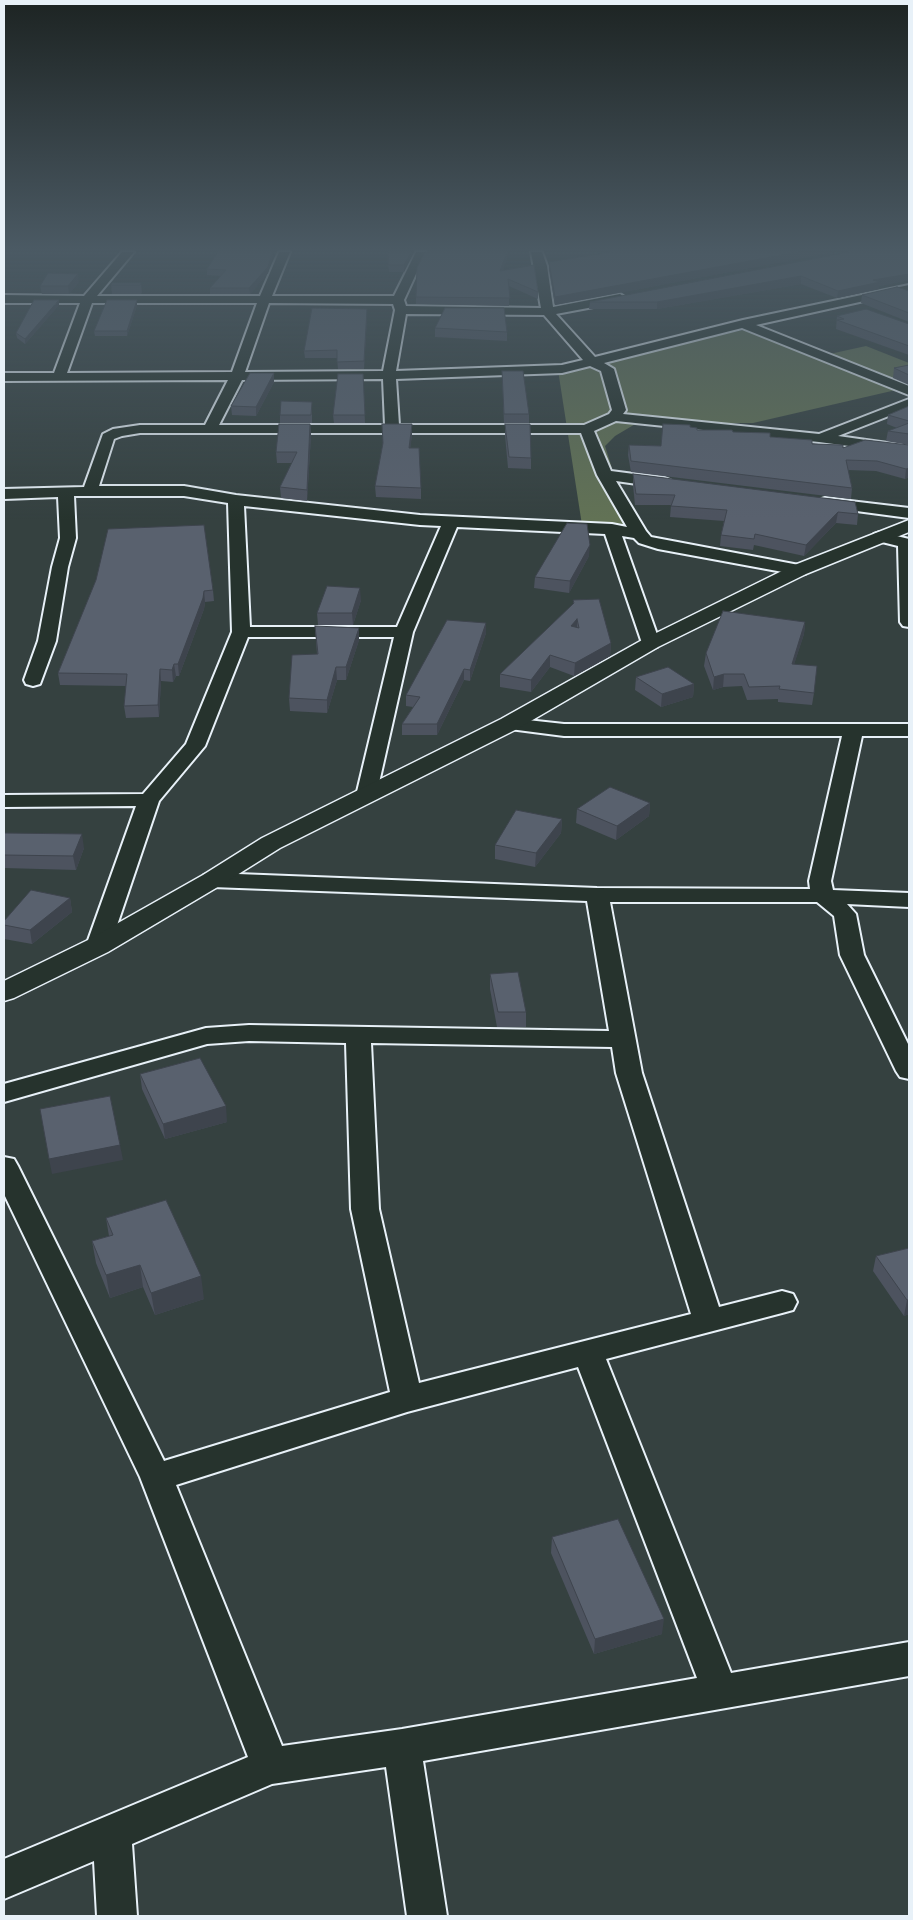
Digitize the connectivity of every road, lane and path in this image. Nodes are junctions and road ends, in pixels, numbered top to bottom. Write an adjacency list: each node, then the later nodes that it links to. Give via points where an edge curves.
1 (72, 342): 11 (street)
2 (249, 342): 9 (street)
3 (394, 342): 8 (street)
4 (574, 342): 7 (street)
5 (673, 342): 7 (street)
6 (787, 342): 12 (street)
7 (592, 362): 8 (street, via 541,371); 14 (street, via 607,369 619,410)
8 (389, 375): 9 (street); 15 (street)
9 (237, 376): 11 (street); 17 (street)
10 (4, 377): 11 (street)
11 (59, 377)
12 (909, 391)
13 (909, 403): 18 (street)
14 (614, 417): 16 (street); 18 (street)
15 (392, 427): 16 (street); 17 (street)
16 (586, 429): 20 (street)
17 (209, 430): 22 (street, via 140,429 108,437)
18 (819, 438): 19 (street)
19 (909, 450)
20 (605, 475): 21 (street); 30 (street)
21 (683, 485)
22 (90, 492): 23 (street); 25 (street, via 184,492)
23 (66, 493): 24 (street); 37 (street, via 68,538 47,641)
24 (4, 494)
25 (236, 500): 28 (street); 34 (street)
26 (811, 501): 27 (street)
27 (909, 513)
28 (451, 522): 29 (street); 35 (street)
29 (612, 529): 30 (street); 36 (street)
30 (639, 534): 32 (street, via 658,544)
31 (908, 537): 32 (street, via 880,537); 33 (street)
32 (799, 570): 36 (street)
33 (909, 622)
34 (241, 632): 35 (street); 42 (street, via 195,746)
35 (404, 632): 41 (street)
36 (651, 643): 38 (street)
37 (33, 680)
38 (509, 724): 40 (street, via 564,730); 41 (street)
39 (909, 730): 40 (street)
40 (853, 731): 46 (street, via 820,881)
41 (366, 796): 44 (street, via 271,842)
42 (149, 800): 43 (street); 48 (street)
43 (4, 801)
44 (212, 880): 45 (street); 48 (street)
45 (597, 895): 46 (street); 51 (street)
46 (823, 896): 47 (street); 52 (street, via 845,914 852,955)
47 (909, 900)
48 (98, 946): 49 (street)
49 (4, 992)
50 (358, 1035): 51 (street); 53 (street, via 249,1033 206,1036); 58 (street, via 365,1209)
51 (623, 1039): 56 (street, via 629,1073)
52 (909, 1071)
53 (4, 1093)
54 (4, 1166): 59 (street)
55 (782, 1302): 56 (street)
56 (709, 1322): 57 (street)
57 (588, 1353): 58 (street); 61 (street)
58 (407, 1399): 59 (street)
59 (156, 1477): 63 (street)
60 (909, 1659): 61 (street)
61 (721, 1692): 62 (street)
62 (402, 1748): 63 (street); 67 (street)
63 (271, 1766): 64 (street)
64 (112, 1834): 65 (street); 66 (street)
65 (4, 1879)
66 (117, 1916)
67 (428, 1916)

